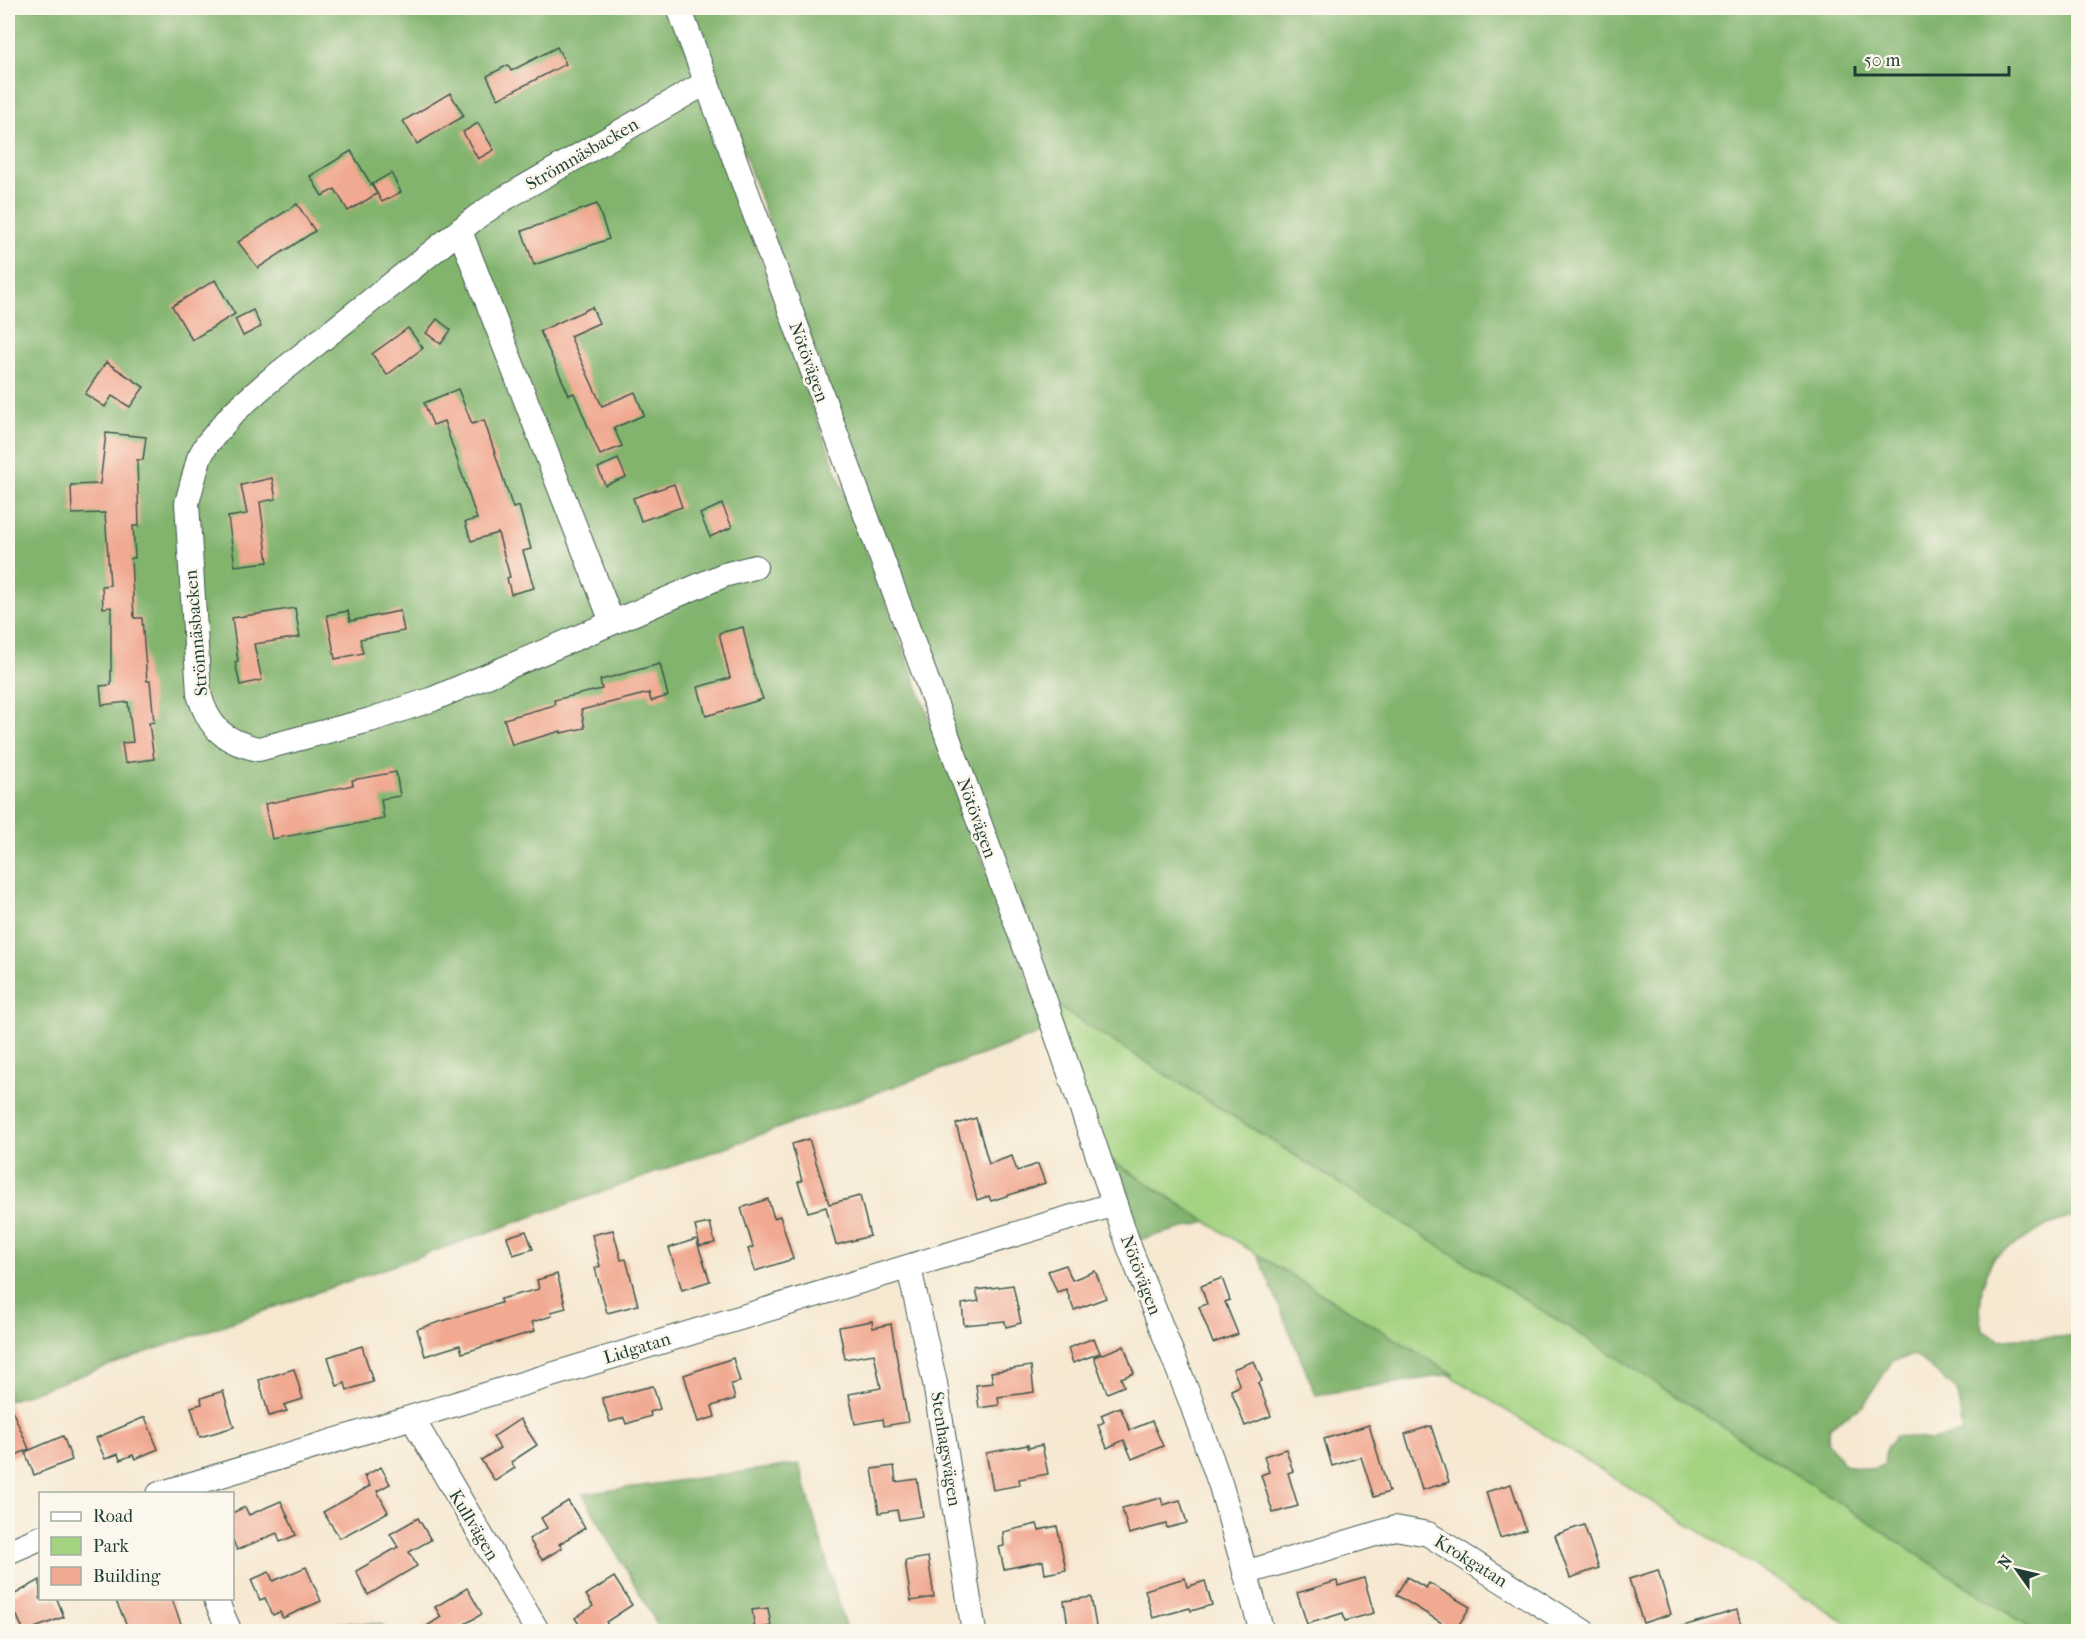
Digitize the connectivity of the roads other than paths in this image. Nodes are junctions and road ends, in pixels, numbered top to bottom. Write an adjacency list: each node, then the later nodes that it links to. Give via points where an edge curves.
1 (680, 8): 2 (street, Nötövägen)
2 (707, 82): 3 (street, Strömnäsbacken, via 502,200); 6 (street, Nötövägen)
3 (460, 231): 5 (street); 5 (street, Strömnäsbacken, via 242,404 221,426 200,458 188,503 188,527 199,694 204,711 210,724 221,733 240,745 259,749 433,699)
4 (755, 567): 5 (street, Strömnäsbacken, via 724,575)
5 (612, 622)
6 (1115, 1204): 7 (street, Lidgatan); 12 (street, Nötövägen, via 1221,1486)
7 (909, 1268): 8 (street, Lidgatan, via 772,1306); 16 (street, Stenhagsvägen, via 935,1383)
8 (412, 1418): 9 (street, Lidgatan); 15 (street, Kullvägen)
9 (171, 1491)
10 (39, 1538): 11 (street)
11 (8, 1552)
12 (1245, 1573): 17 (street, Nötövägen); 18 (street, Krokgatan, via 1395,1528 1409,1529 1428,1534)
13 (215, 1600): 14 (street)
14 (231, 1632)
15 (538, 1632)
16 (974, 1632)
17 (1262, 1632)
18 (1584, 1632)

